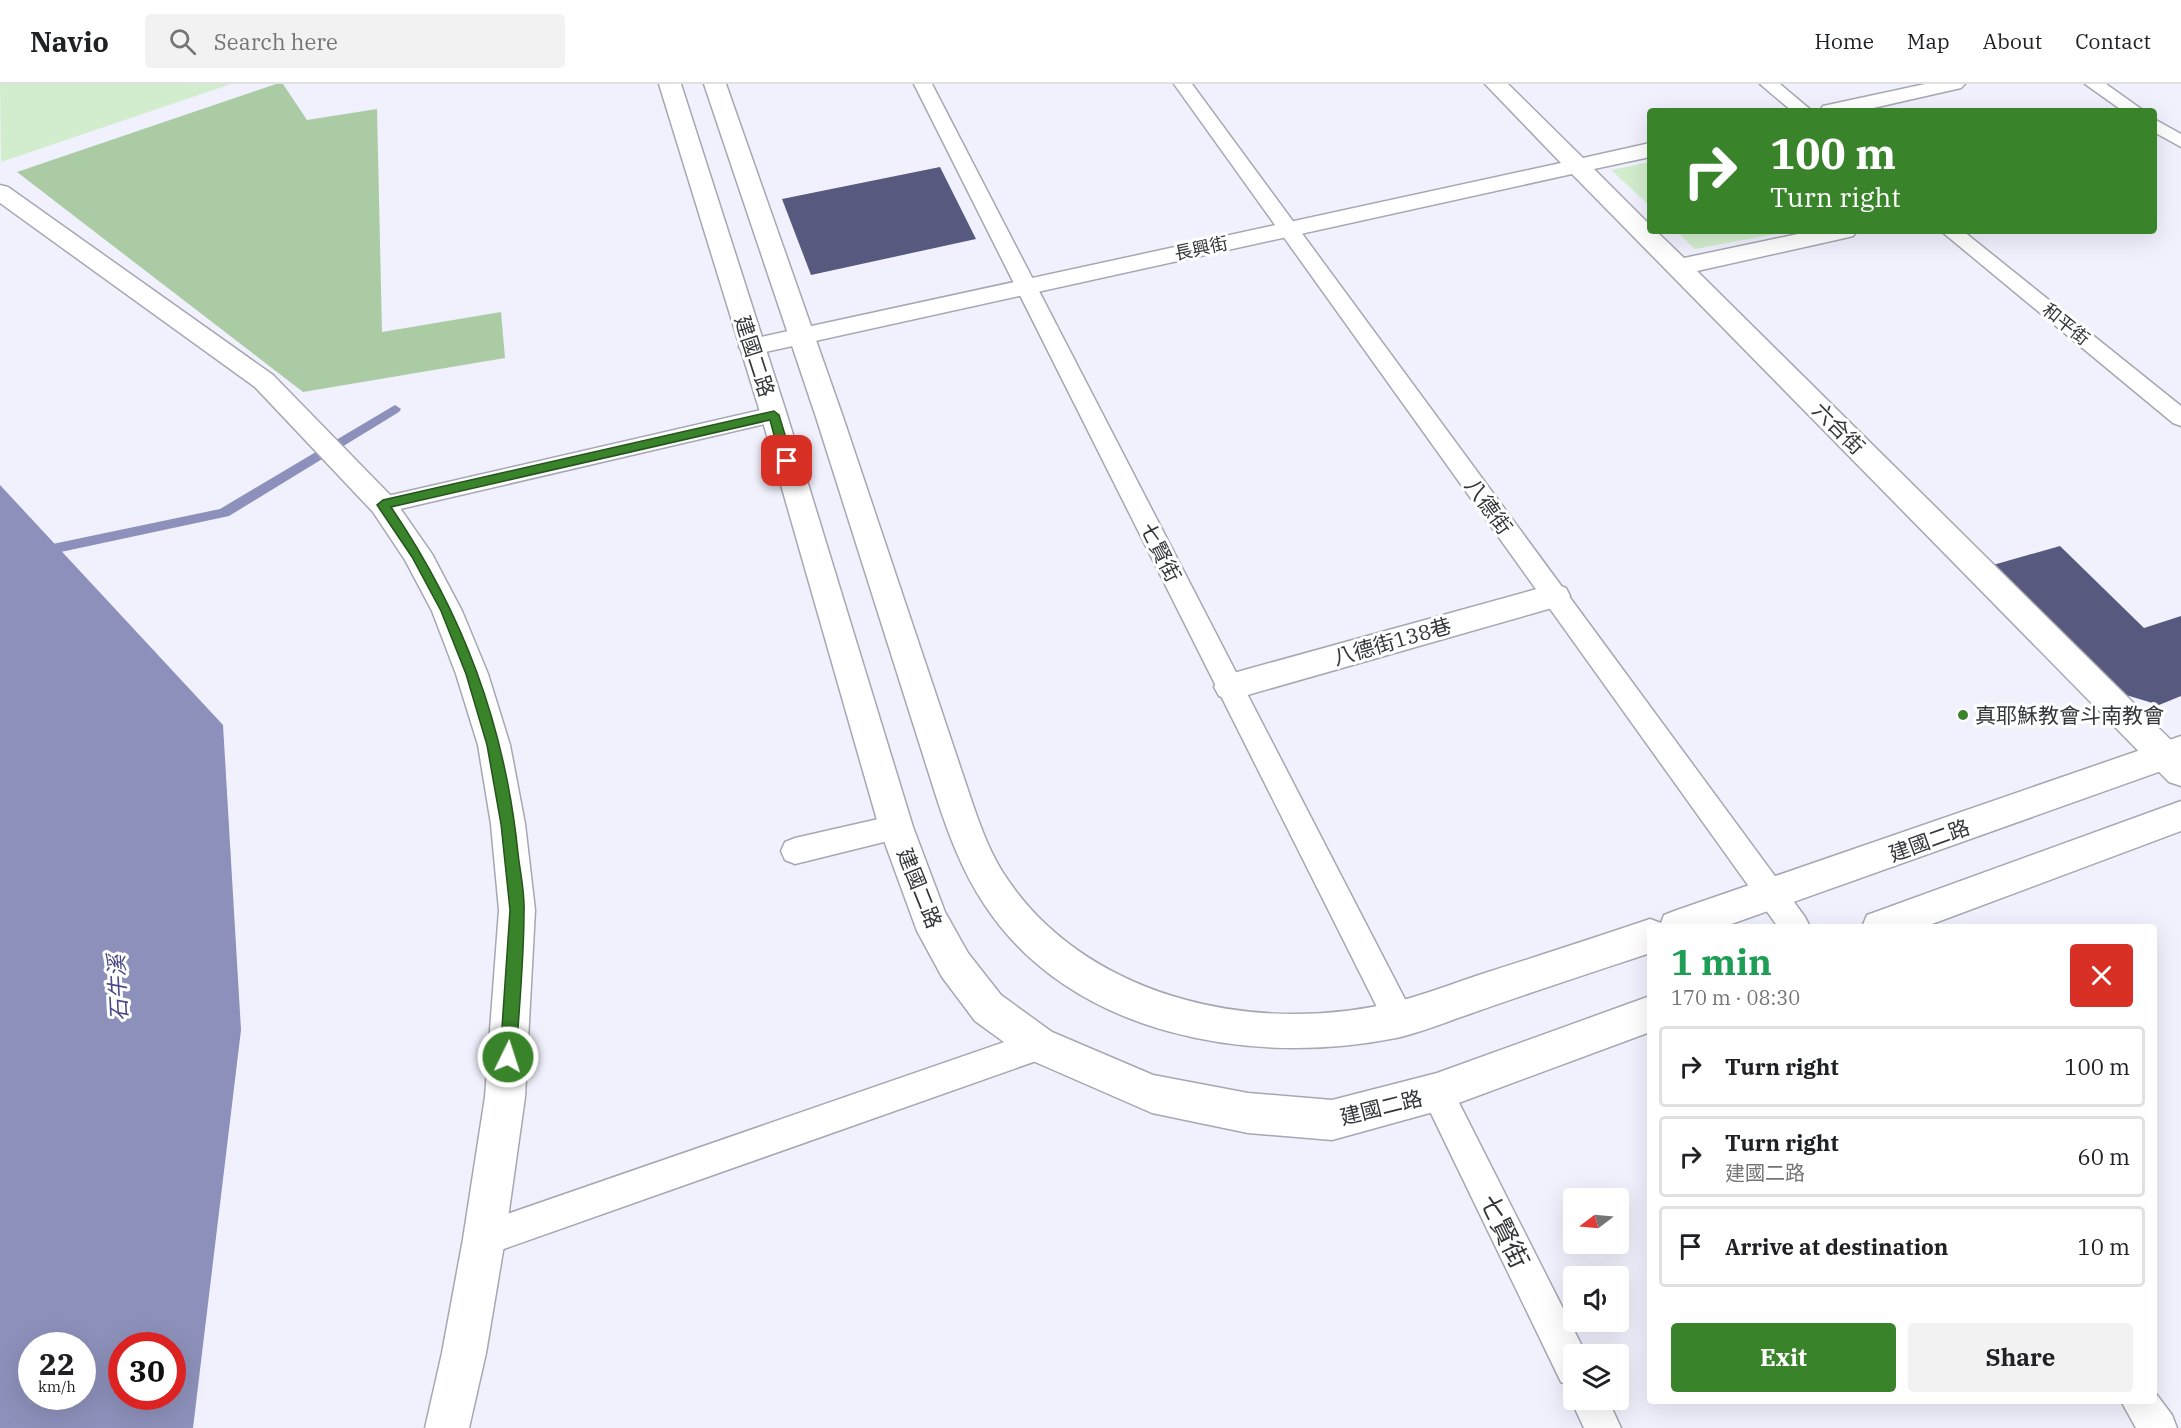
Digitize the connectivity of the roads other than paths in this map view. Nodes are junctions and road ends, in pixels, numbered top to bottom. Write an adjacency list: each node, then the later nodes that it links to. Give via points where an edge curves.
1 (670, 84): 23 (street, 建國二路)
2 (715, 84): 22 (street)
3 (923, 84): 21 (lane, 七賢街)
4 (1183, 84): 17 (lane, 八德街)
5 (1496, 84): 15 (street, 六合街)
6 (1770, 84): 9 (lane)
7 (1954, 84): 10 (street)
8 (2094, 84): 11 (lane)
9 (1799, 108)
10 (1845, 108)
11 (2130, 108)
12 (2157, 126): 13 (lane)
13 (2181, 142)
14 (1647, 151): 15 (street, 長興街)
15 (1578, 166): 17 (street, 長興街); 20 (street, 六合街)
16 (0, 192): 26 (street, via 264,381)
17 (1288, 229): 21 (street, 長興街); 27 (lane, 八德街)
18 (1831, 234): 20 (street)
19 (1955, 234): 25 (lane, 和平街)
20 (1679, 267): 29 (street, 六合街)
21 (1026, 287): 22 (street, 長興街); 28 (lane, 七賢街)
22 (804, 335): 23 (street, 長興街); 39 (street, via 954,798 982,874 1010,912 1045,946 1086,976 1132,1000 1178,1016 1226,1028 1274,1032 1365,1027)
23 (752, 347): 24 (street, 建國二路)
24 (774, 415): 26 (lane); 31 (street, 建國二路)
25 (2181, 418)
26 (383, 505): 42 (street, via 442,601 472,674 494,745 508,824 517,910 512,997 505,1097)
27 (1555, 596): 28 (street, 八德街138巷); 33 (lane, 八德街)
28 (1230, 687): 39 (lane, 七賢街)
29 (2176, 759): 33 (street, 建國二路)
30 (2181, 816): 36 (street)
31 (896, 827): 32 (lane); 40 (street, 建國二路, via 930,919 955,965 988,1008)
32 (795, 851)
33 (1772, 895): 34 (street, 建國二路); 35 (lane, 八德街)
34 (1686, 924)
35 (1793, 924)
36 (1888, 924)
37 (1647, 937): 39 (street)
38 (1647, 1015): 41 (street, 建國二路)
39 (1399, 1019)
40 (1039, 1045): 41 (street, 建國二路, via 1152,1094 1248,1113 1332,1120); 42 (lane)
41 (1437, 1092): 43 (lane, 七賢街)
42 (484, 1239): 46 (street)
43 (1563, 1347)
44 (2141, 1404): 48 (lane)
45 (1594, 1410): 47 (lane)
46 (447, 1428)
47 (1603, 1428)
48 (2159, 1428)

